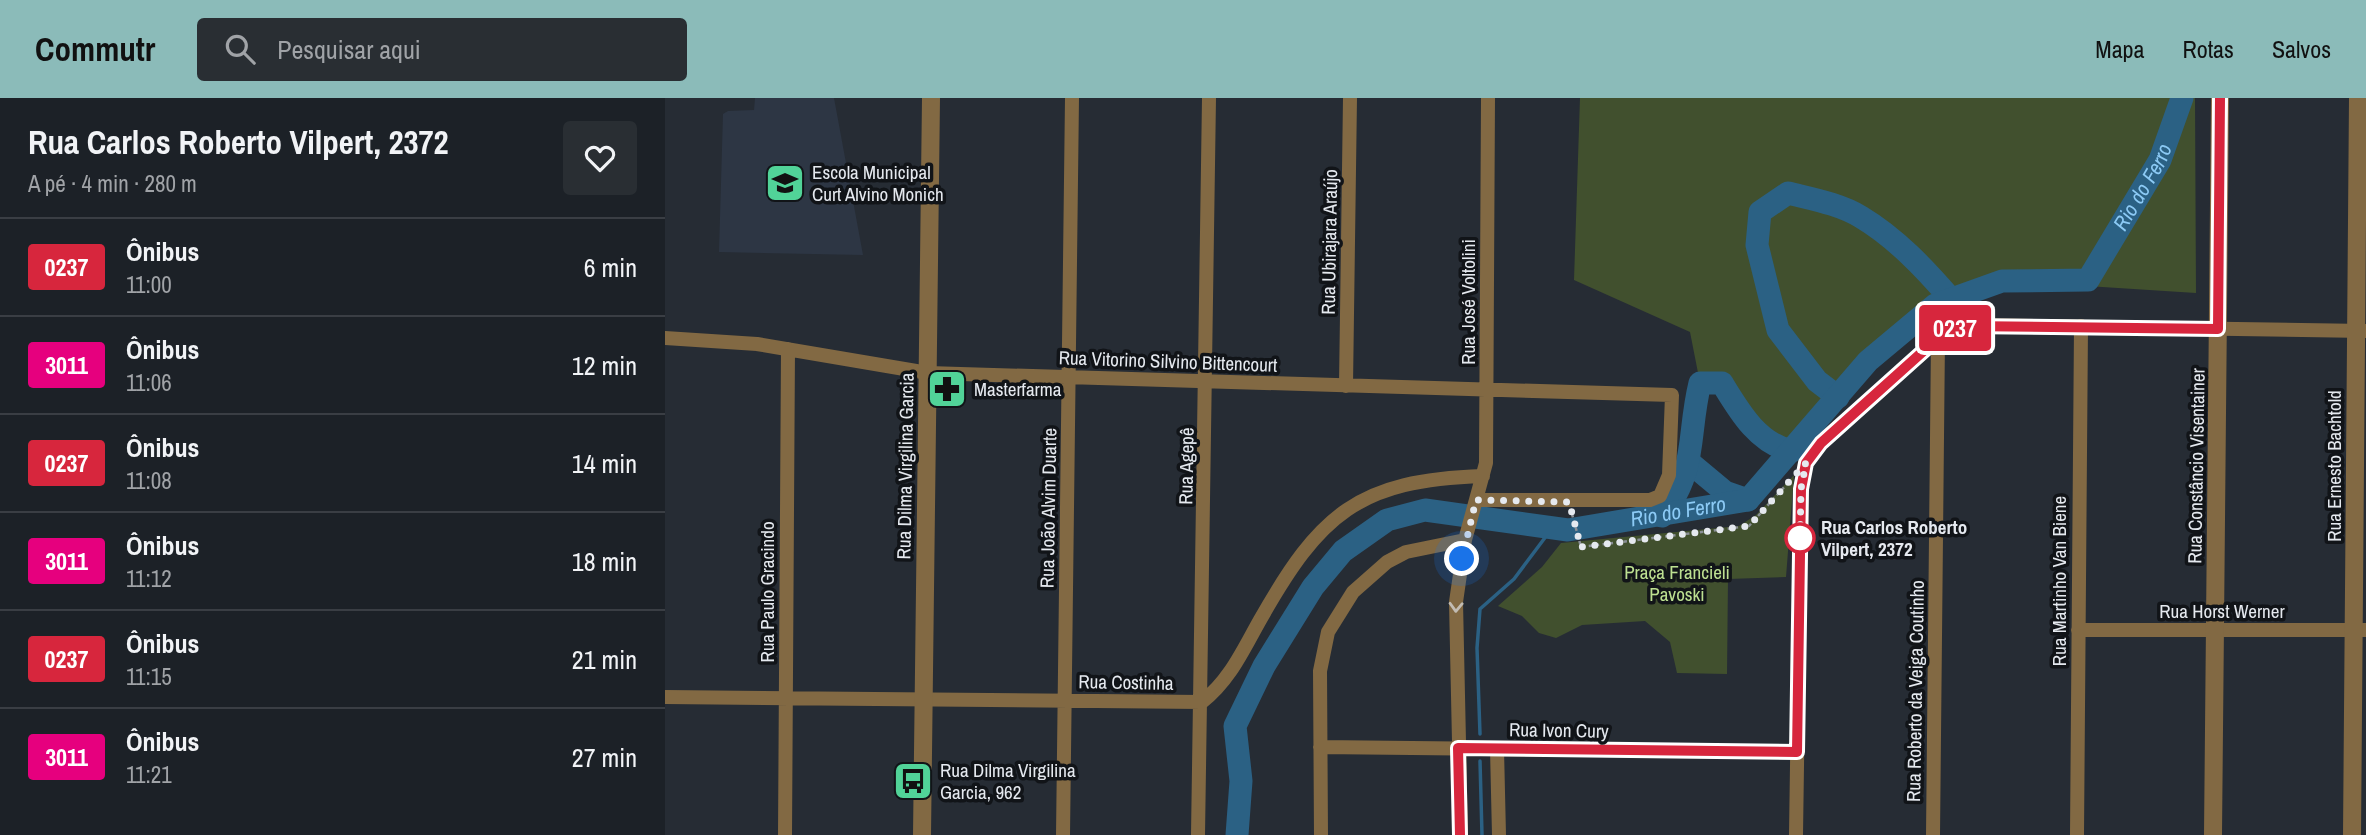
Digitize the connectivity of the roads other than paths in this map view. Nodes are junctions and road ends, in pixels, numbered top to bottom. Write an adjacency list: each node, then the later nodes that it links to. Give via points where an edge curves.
1 (931, 98): 14 (street, Rua Dilma Virgilina Garcia)
2 (1072, 98): 15 (street, Rua João Alvim Duarte)
3 (1209, 98): 16 (street, Rua Agepê)
4 (1350, 98): 17 (street, Rua Ubirajara Araújo)
5 (1488, 98): 18 (street, Rua José Voltolini)
6 (2220, 98): 9 (street, Rua Constâncio Visentainer)
7 (2358, 98): 10 (street, Rua Ernesto Bachtold)
8 (2081, 326): 9 (street); 12 (street, via 1972,325); 22 (street, Rua Martinho Van Biene)
9 (2218, 329): 10 (street); 23 (street, Rua Constâncio Visentainer)
10 (2361, 331): 24 (street, Rua Ernesto Bachtold)
11 (665, 338): 13 (street, Rua Vitorino Silvino Bittencourt)
12 (1938, 338): 33 (street, via 1821,443 1806,463 1801,489); 42 (street, Rua Roberto da Veiga Coutinho)
13 (788, 349): 14 (street, Rua Vitorino Silvino Bittencourt); 26 (street, Rua Paulo Gracindo)
14 (927, 373): 15 (street, Rua Vitorino Silvino Bittencourt); 27 (street, Rua Dilma Virgilina Garcia)
15 (1068, 377): 16 (street, Rua Vitorino Silvino Bittencourt); 28 (street, Rua João Alvim Duarte)
16 (1206, 382): 17 (street, Rua Vitorino Silvino Bittencourt); 29 (street, Rua Agepê)
17 (1346, 386): 18 (street, Rua Vitorino Silvino Bittencourt)
18 (1487, 390): 19 (street, Rua José Voltolini); 20 (street, Rua Vitorino Silvino Bittencourt, via 1672,396 1669,475 1660,496 1650,500)
19 (1483, 476): 20 (street, Rua José Voltolini); 29 (street, via 1400,485 1345,511 1289,570 1228,677)
20 (1475, 502): 21 (street, Rua José Voltolini)
21 (1467, 533): 30 (street, via 1387,562 1368,576 1338,613 1321,661); 31 (street, Rua José Voltolini, one-way to 31, via 1456,602)
22 (2078, 630): 23 (street, Rua Horst Werner); 43 (street, Rua Martinho Van Biene)
23 (2215, 630): 24 (street, Rua Horst Werner); 44 (street, Rua Constâncio Visentainer)
24 (2360, 630): 45 (street, Rua Ernesto Bachtold)
25 (665, 697): 26 (street, Rua Costinha)
26 (786, 698): 27 (street, Rua Costinha); 34 (street, Rua Paulo Gracindo)
27 (923, 699): 28 (street, Rua Costinha); 35 (street, Rua Dilma Virgilina Garcia)
28 (1065, 700): 29 (street, Rua Costinha); 36 (street, Rua João Alvim Duarte)
29 (1202, 702): 37 (street, Rua Agepê)
30 (1320, 747): 31 (street, Rua Ivon Cury); 38 (street)
31 (1458, 748): 32 (street, Rua Ivon Cury); 39 (street, Rua José Voltolini)
32 (1497, 749): 33 (street, Rua Ivon Cury); 40 (street)
33 (1797, 752): 41 (street)
34 (785, 835)
35 (922, 835)
36 (1063, 835)
37 (1198, 835)
38 (1321, 835)
39 (1461, 835)
40 (1499, 835)
41 (1795, 835)
42 (1933, 835)
43 (2077, 835)
44 (2213, 835)
45 (2352, 835)

